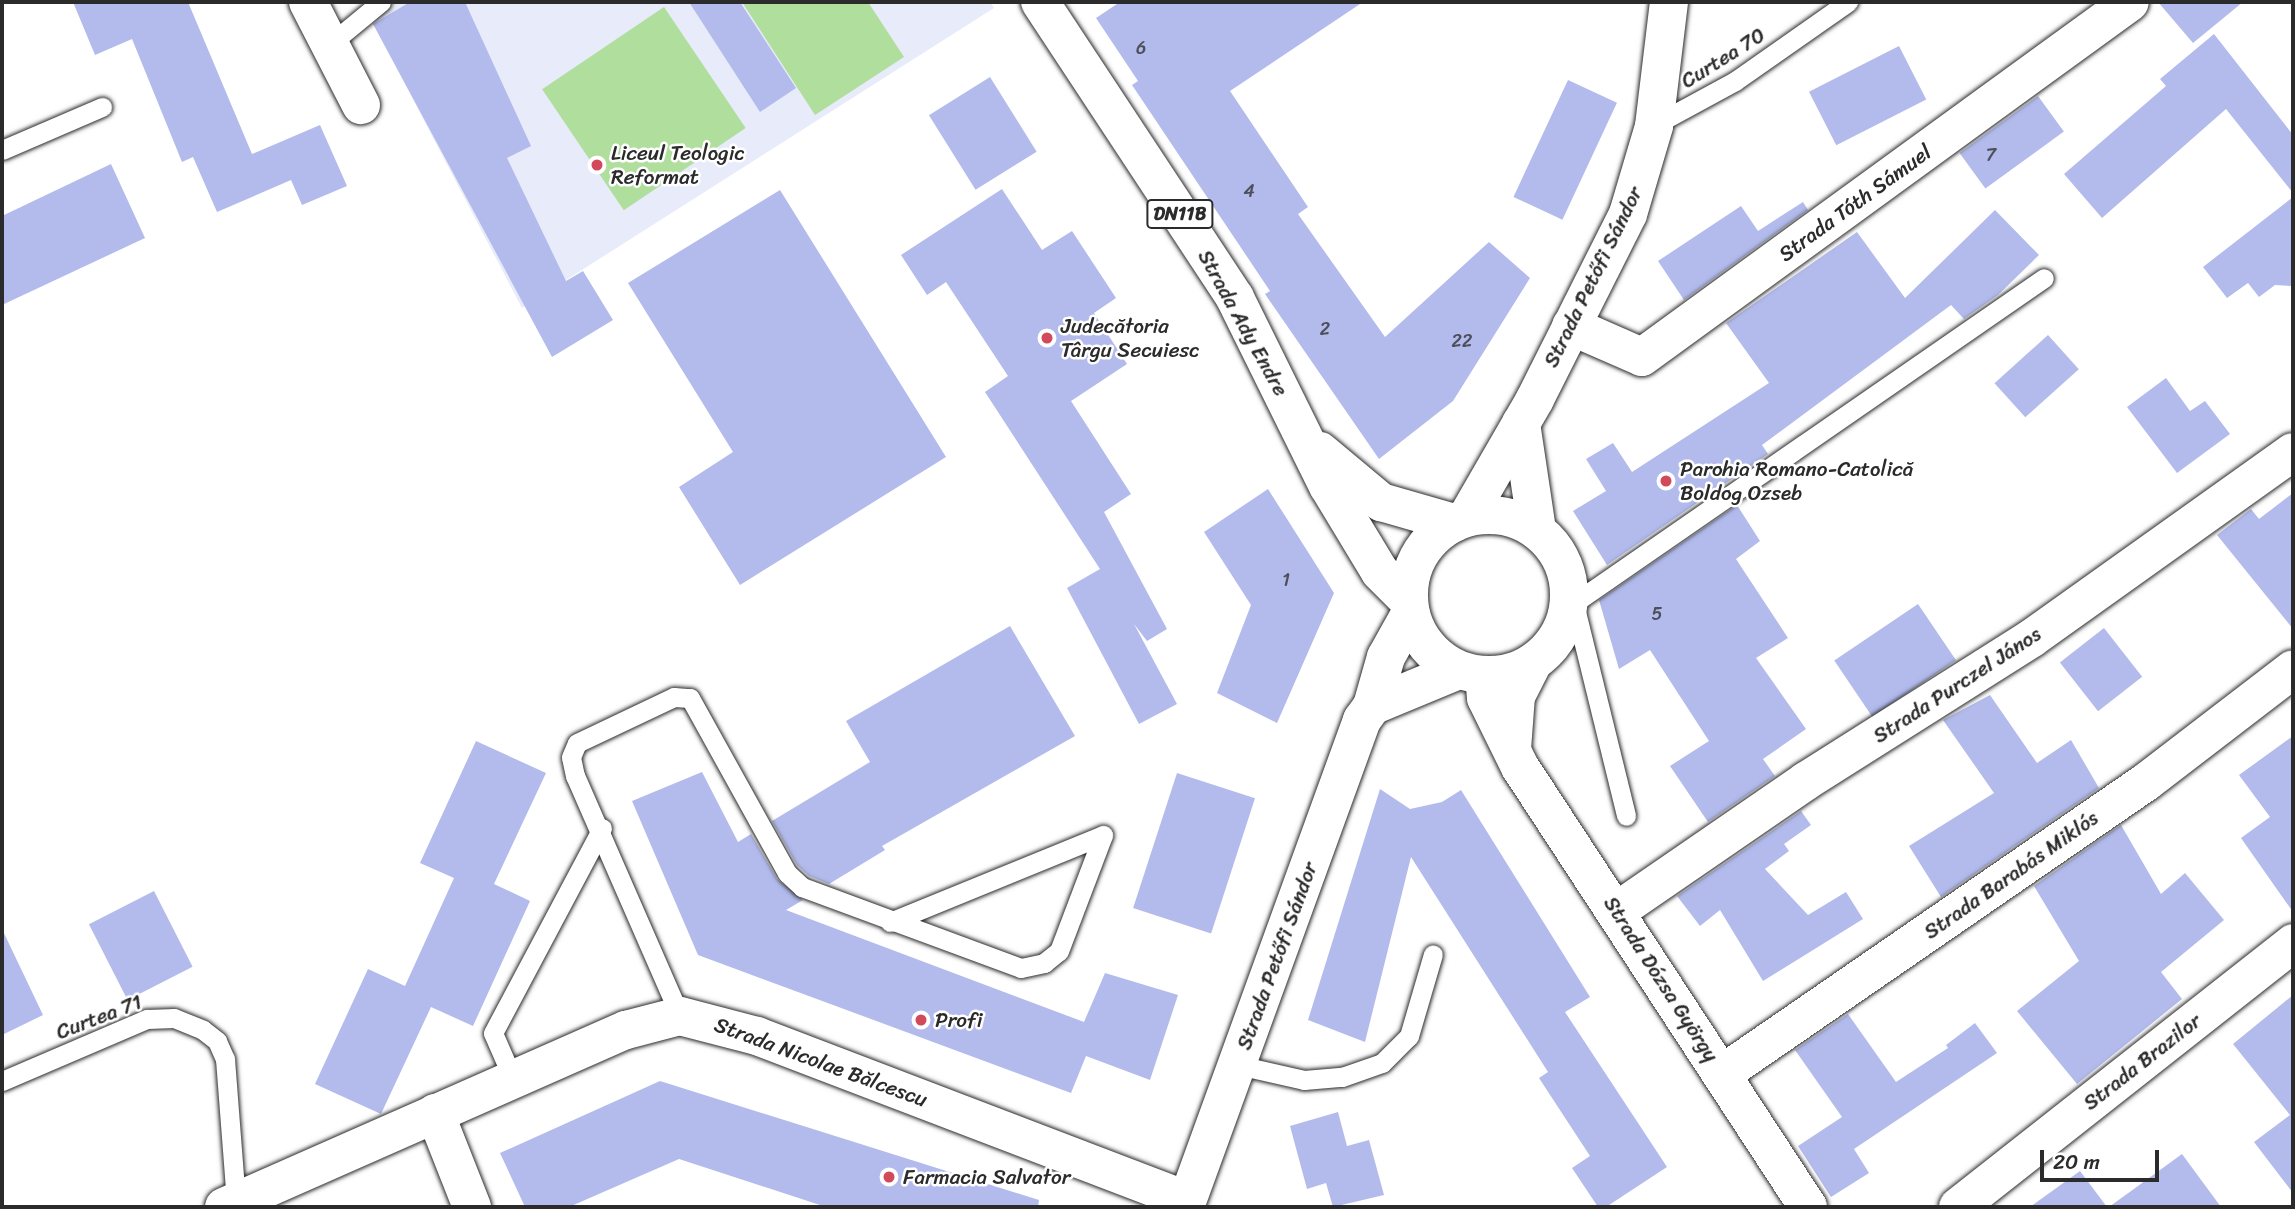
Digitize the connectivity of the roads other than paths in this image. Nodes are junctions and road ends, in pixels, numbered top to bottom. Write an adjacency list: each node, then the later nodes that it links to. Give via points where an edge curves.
1 (308, 2): 7 (street)
2 (381, 2): 7 (lane)
3 (1040, 2): 15 (street, Strada Ady Endre / DN11B, via 1235,298)
4 (1669, 2): 10 (street, Strada Petőfi Sándor)
5 (1848, 2): 10 (lane, Curtea 70, via 1735,81)
6 (2130, 2): 13 (street, Strada Tóth Sámuel, via 1643,357)
7 (330, 44): 8 (street)
8 (361, 105)
9 (102, 107): 11 (lane)
10 (1654, 125): 13 (street, Strada Petőfi Sándor, via 1628,214)
11 (2, 150)
12 (2045, 278): 19 (lane)
13 (1571, 326): 14 (street, Strada Petőfi Sándor)
14 (1521, 424): 17 (street, Strada Petőfi Sándor); 18 (street)
15 (1304, 435): 17 (street, Strada Ady Endre / DN11B, via 1381,502); 20 (street, Strada Ady Endre / DN11B, via 1328,486 1380,572)
16 (2293, 452): 28 (street, Strada Purczel János, via 2032,638 1805,781)
17 (1461, 520): 18 (street, via 1491,514 1514,518); 20 (street, via 1427,543 1415,564)
18 (1537, 530): 19 (street, via 1555,548)
19 (1570, 587): 21 (street, via 1565,622 1552,645); 26 (lane)
20 (1410, 608): 23 (street, via 1420,638 1437,657); 24 (street, Strada Petőfi Sándor, via 1387,657)
21 (1533, 662): 23 (street, via 1510,673); 25 (street, via 1516,696)
22 (2293, 669): 34 (street, Strada Barabás Miklós, via 2146,782)
23 (1472, 673): 24 (street); 25 (street, Strada Dózsa György)
24 (1372, 706): 33 (street, Strada Petőfi Sándor, via 1362,720)
25 (1512, 751): 28 (street, Strada Dózsa György)
26 (1626, 816)
27 (602, 828): 29 (lane, via 575,776 572,757 577,743 674,697 690,698 787,873 802,887); 32 (lane); 35 (lane, via 493,1032)
28 (1617, 911): 34 (street, Strada Dózsa György)
29 (890, 922): 29 (lane, via 1021,968 1044,963 1059,951 1102,835)
30 (2293, 943): 42 (street, Strada Brazilor)
31 (1433, 954): 33 (lane, via 1409,1036 1382,1063 1342,1077 1304,1080)
32 (680, 1016): 35 (street, Strada Nicolae Bălcescu, via 626,1030); 39 (street, Strada Nicolae Bălcescu, via 757,1036)
33 (1238, 1065): 39 (street, Strada Petőfi Sándor)
34 (1722, 1074): 41 (street, Strada Dózsa György)
35 (513, 1079): 37 (street, Strada Nicolae Bălcescu)
36 (2, 1081): 38 (lane, Curtea 71, via 147,1019 174,1018 203,1030 217,1041 225,1059)
37 (435, 1113): 38 (street, Strada Nicolae Bălcescu); 40 (street)
38 (230, 1204)
39 (1186, 1204)
40 (472, 1207)
41 (1808, 1207)
42 (1958, 1207)

